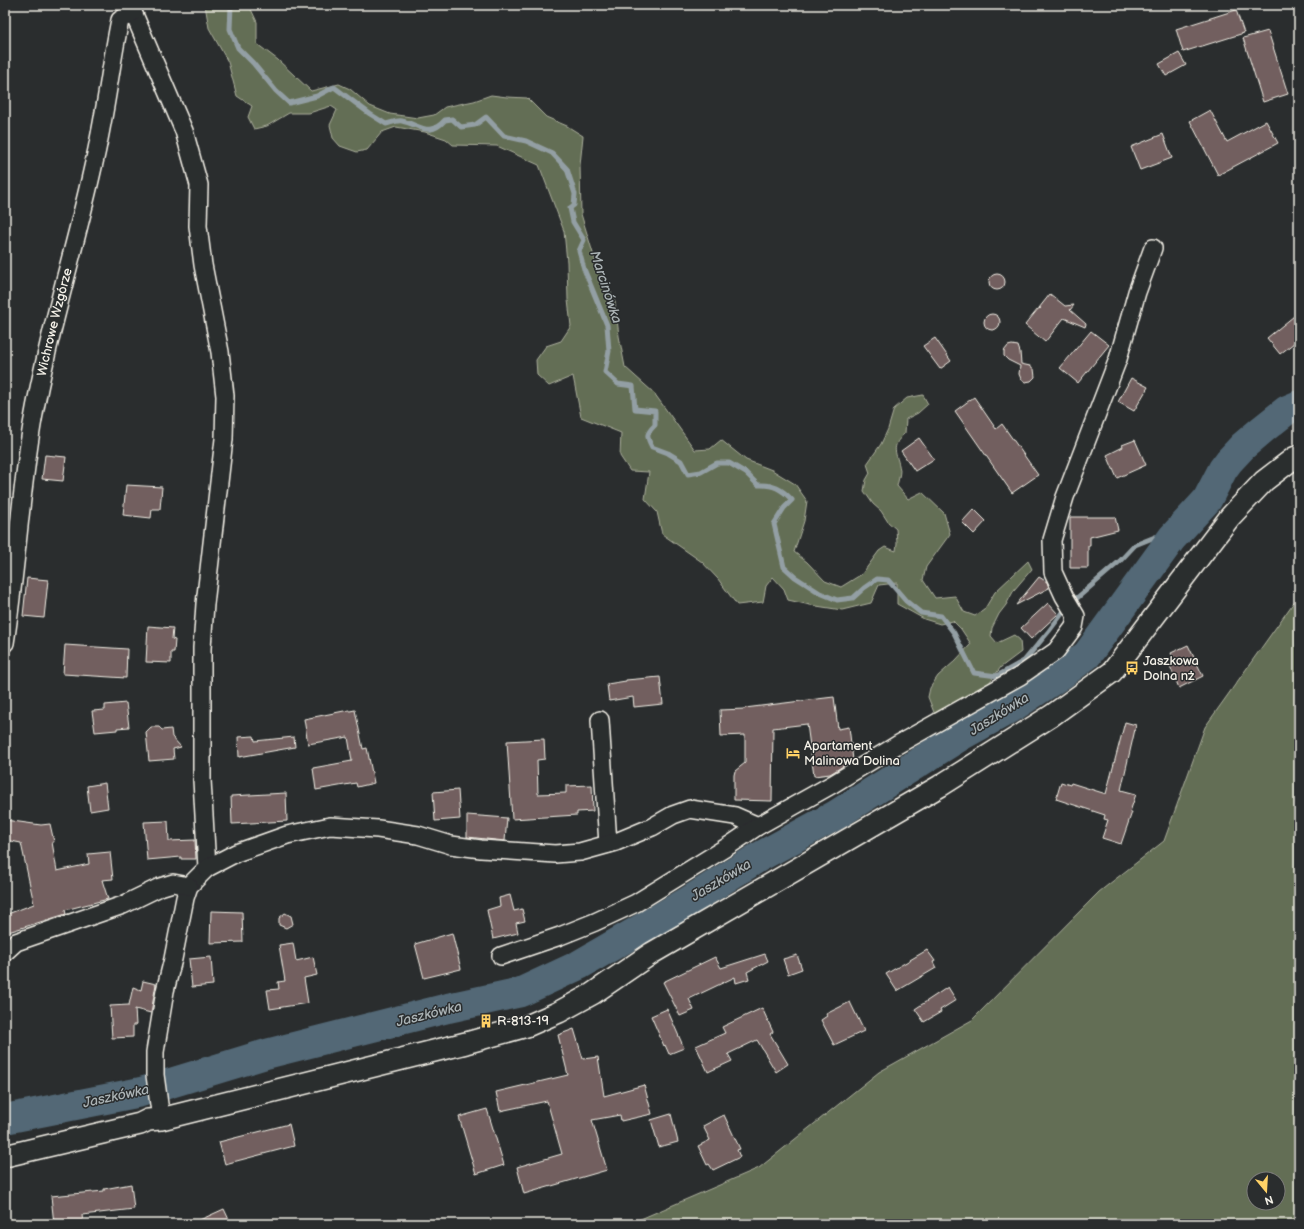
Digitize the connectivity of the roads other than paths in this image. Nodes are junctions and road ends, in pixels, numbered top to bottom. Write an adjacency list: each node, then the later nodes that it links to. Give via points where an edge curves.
1 (131, 9): 4 (street, Wichrowe Wzgórze, via 120,20 94,166 41,378 32,426); 8 (street, via 184,132 199,185 198,226 225,396 224,439 202,648 202,780)
2 (1153, 248): 6 (street, via 1136,292 1118,359 1065,497 1052,540 1052,572 1076,616 1074,627 1056,651 1020,676)
3 (1299, 456): 12 (street, via 1264,481 1230,517 1112,672 1051,716 940,786 652,953 592,994 560,1012 519,1028)
4 (5, 643)
5 (600, 720): 7 (street)
6 (758, 826): 7 (street, via 735,816 690,809); 11 (street, via 636,903 560,936)
7 (608, 844): 8 (street, via 580,852 555,854 481,849 452,845 418,834 330,826 287,834 236,853)
8 (207, 868): 9 (street)
9 (189, 886): 10 (street, via 173,883 160,886 123,905 16,942); 12 (street, via 165,991 155,1052 155,1075)
10 (5, 952)
11 (502, 956)
12 (161, 1119): 13 (street, via 148,1120)
13 (5, 1156)

